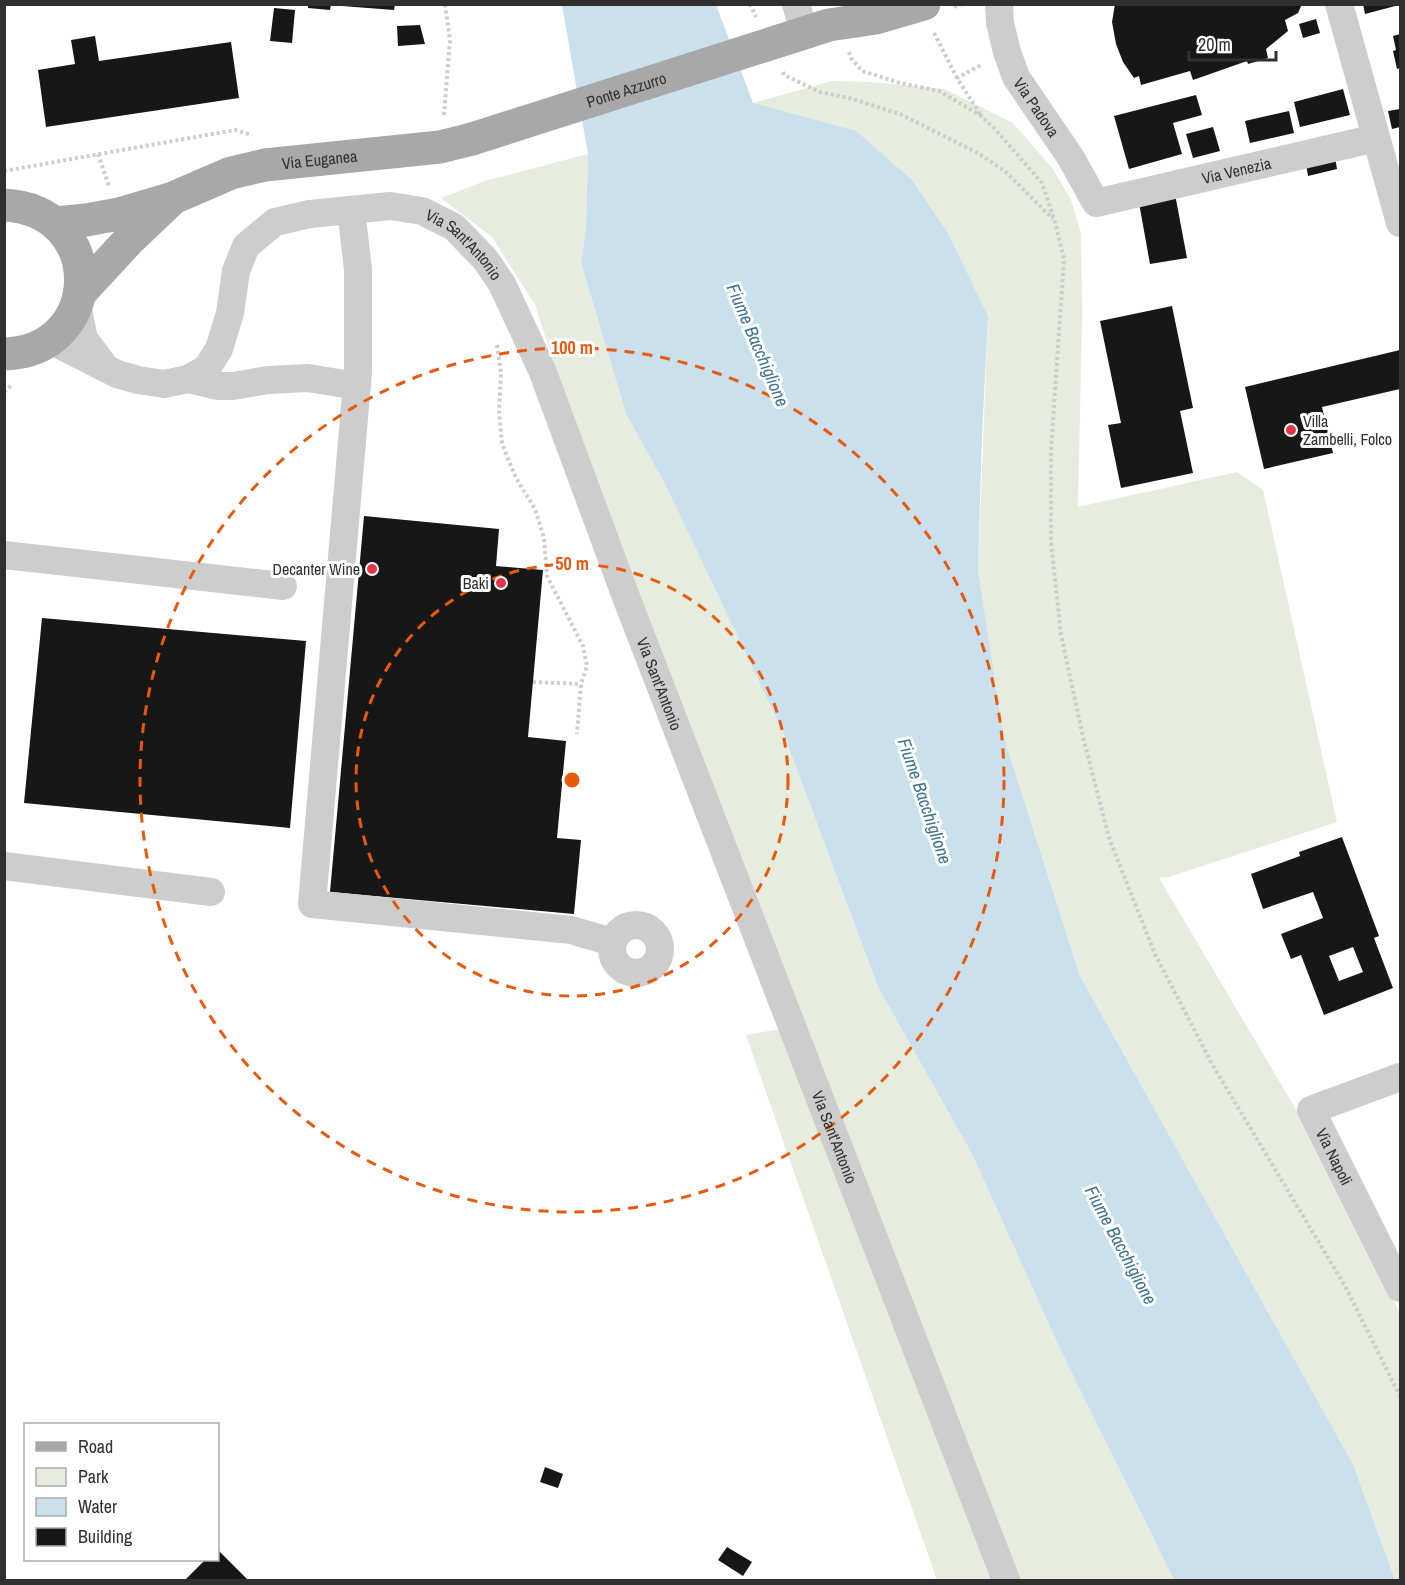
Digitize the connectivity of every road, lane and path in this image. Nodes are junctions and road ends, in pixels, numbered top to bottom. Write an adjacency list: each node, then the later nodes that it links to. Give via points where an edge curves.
1 (445, 4): 11 (path, via 450,40)
2 (872, 4): 6 (main road)
3 (999, 4): 7 (street, Via Padova)
4 (1339, 4): 13 (street)
5 (927, 15): 6 (main road, via 876,18); 9 (path)
6 (811, 29): 10 (path, via 851,58 862,71 939,91); 14 (main road, Ponte Azzurro, bridge)
7 (1007, 52): 9 (path); 17 (street, Via Padova, via 1016,77)
8 (784, 75): 20 (path, via 820,92 900,114 976,152 1005,171)
9 (957, 78): 10 (path)
10 (980, 115): 20 (path, via 1042,183)
11 (443, 119)
12 (254, 136): 15 (path, via 235,130)
13 (1376, 138): 17 (street, Via Venezia); 22 (street)
14 (472, 139): 16 (main road, Via Euganea, via 440,147 265,165 231,173)
15 (4, 171)
16 (173, 198): 21 (main road, Via Euganea, via 119,214); 23 (main road, Via Euganea, via 129,240)
17 (1096, 202)
18 (4, 205): 21 (main road, via 21,205)
19 (351, 210): 28 (street, Via Sant'Antonio, via 275,222 246,246 236,271 230,314 219,349 207,368); 29 (street, via 358,269); 41 (street, Via Sant'Antonio, via 390,206 422,211 454,226 502,284 542,370)
20 (1056, 222): 40 (path, via 1064,259 1051,450 1051,542 1061,635 1109,838 1155,954 1206,1054 1345,1286)
21 (56, 223): 23 (main road, via 78,254)
22 (1401, 223)
23 (79, 299): 25 (main road, Via Euganea, via 66,325); 27 (street, via 84,339)
24 (495, 335): 33 (path, via 501,373 502,444 535,510 544,538 547,576 583,646 587,666)
25 (50, 340): 26 (main road, Via Euganea, via 35,349); 27 (street, Via Sant'Antonio)
26 (4, 354)
27 (106, 369): 28 (street, Via Sant'Antonio, via 164,384)
28 (188, 379): 29 (street, via 232,386 308,378)
29 (357, 386): 37 (street, via 312,904 571,930)
30 (4, 555): 31 (street)
31 (283, 586)
32 (533, 682): 33 (path)
33 (580, 684): 34 (path)
34 (577, 734)
35 (4, 866): 36 (street)
36 (211, 892)
37 (612, 942)
38 (1401, 1077): 39 (street, Via Napoli, via 1311,1110)
39 (1401, 1288)
40 (1401, 1396)
41 (1006, 1581)

